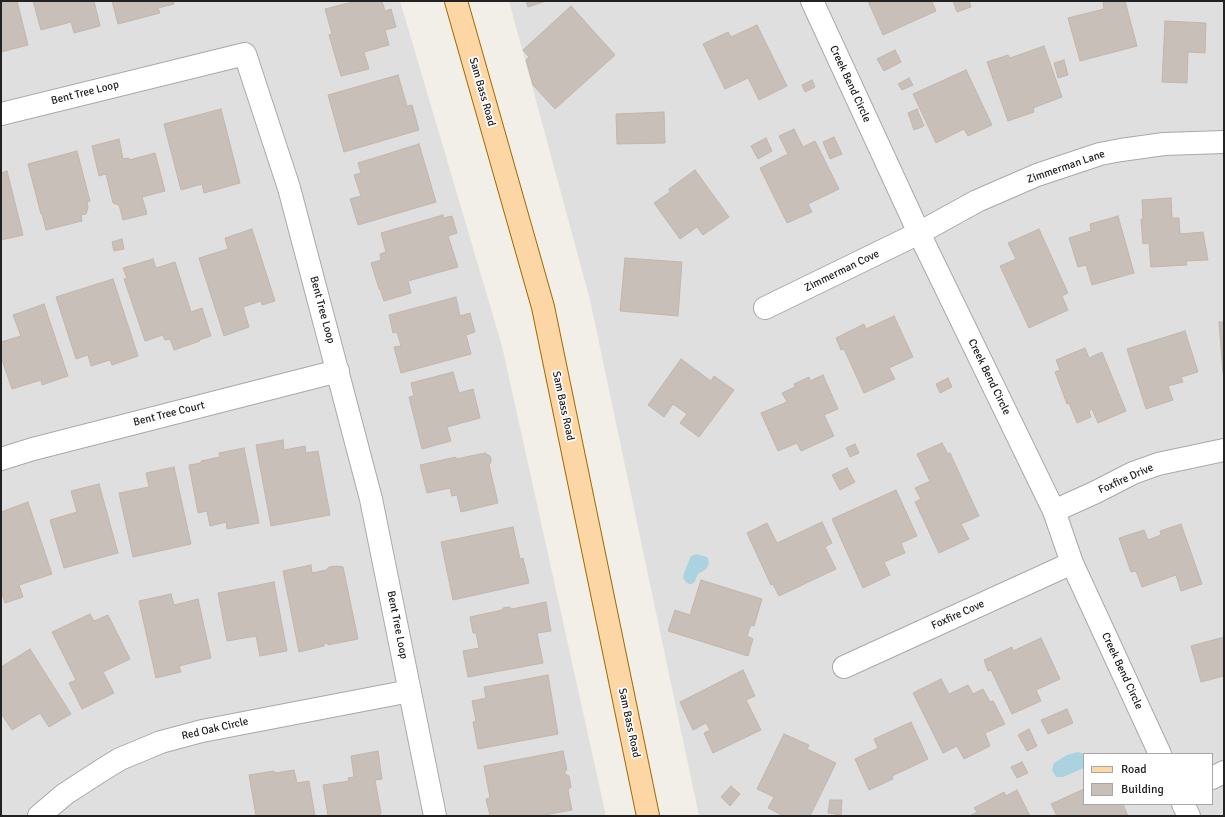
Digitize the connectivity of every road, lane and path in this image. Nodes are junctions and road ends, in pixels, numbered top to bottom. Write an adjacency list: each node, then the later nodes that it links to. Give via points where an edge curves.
1 (456, 1): 20 (main road, Sam Bass Road, via 543,307)
2 (812, 1): 5 (street, Creek Bend Circle)
3 (1, 114): 7 (street, Bent Tree Loop, via 245,54 289,188)
4 (1224, 142): 5 (street, Zimmerman Lane, via 1164,144 1100,154 1037,175 983,198)
5 (919, 233): 6 (street, Zimmerman Cove); 10 (street, Creek Bend Circle)
6 (765, 308)
7 (338, 371): 9 (street, Bent Tree Court); 13 (street, Bent Tree Loop, via 371,499)
8 (1224, 450): 10 (street, Foxfire Drive, via 1158,464 1133,473)
9 (1, 459)
10 (1054, 511): 11 (street, Creek Bend Circle)
11 (1072, 563): 12 (street, Foxfire Cove); 14 (street, Creek Bend Circle)
12 (844, 667)
13 (410, 691): 18 (street, Red Oak Circle, via 202,731 161,742 120,759 65,794); 19 (street, Bent Tree Loop)
14 (1160, 753)
15 (1224, 772): 16 (street)
16 (1213, 778)
17 (1184, 805): 21 (street)
18 (39, 816)
19 (435, 816)
20 (648, 816)
21 (1189, 816)

